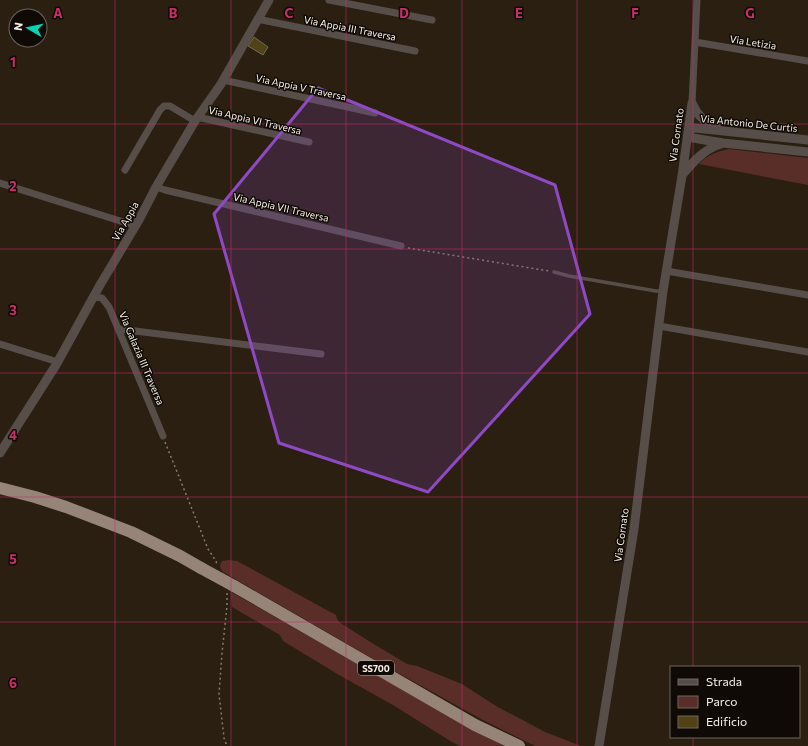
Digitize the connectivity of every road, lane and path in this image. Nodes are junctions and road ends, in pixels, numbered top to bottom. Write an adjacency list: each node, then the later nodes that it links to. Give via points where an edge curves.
1 (269, 0): 4 (street, Via Appia)
2 (329, 0): 5 (street)
3 (697, 0): 6 (street, Via Cornato)
4 (257, 19): 7 (street, Via Appia III Traversa); 9 (street, Via Appia)
5 (432, 20)
6 (695, 42): 8 (street, Via Letizia); 10 (street, Via Cornato)
7 (415, 51)
8 (808, 61)
9 (223, 80): 11 (street, Via Appia V Traversa); 12 (street, Via Appia)
10 (692, 103): 13 (street, via 696,112 709,125); 14 (street, Via Cornato)
11 (375, 113)
12 (196, 119): 16 (street, Via Appia VI Traversa); 19 (street, Via Appia VI Traversa, via 170,106 164,106); 22 (street, Via Appia)
13 (722, 131): 14 (street, Via Antonio De Curtis, via 695,128); 15 (street, Via Antonio De Curtis)
14 (688, 132): 17 (street, via 693,138); 20 (street, Via Cornato)
15 (808, 140)
16 (308, 142)
17 (723, 143): 18 (street); 20 (street, via 704,152)
18 (808, 152)
19 (125, 170)
20 (682, 176): 25 (street, Via Cornato)
21 (0, 183): 23 (street)
22 (156, 187): 23 (street, Via Appia); 24 (street, Via Appia VII Traversa)
23 (136, 226): 29 (street, Via Appia)
24 (401, 246): 26 (path)
25 (666, 271): 27 (street, Via Cornato); 28 (street)
26 (554, 272): 27 (lane)
27 (663, 291): 30 (street, Via Cornato)
28 (808, 295)
29 (93, 297): 31 (street, Via Galazia III Traversa, via 102,298 109,306); 35 (street, Via Appia)
30 (659, 326): 33 (street); 43 (street, Via Cornato, via 634,529)
31 (119, 329): 34 (street); 36 (street, Via Galazia III Traversa)
32 (0, 344): 35 (street)
33 (808, 352)
34 (321, 354)
35 (58, 362): 37 (street, Via Appia)
36 (163, 436): 39 (path)
37 (0, 453)
38 (4, 489): 40 (highway, SS700, bridge, via 66,507 131,532 201,568)
39 (218, 568)
40 (230, 589): 41 (path, via 219,694); 42 (highway, SS700, via 475,725)
41 (227, 746)
42 (519, 746)
43 (599, 746)

